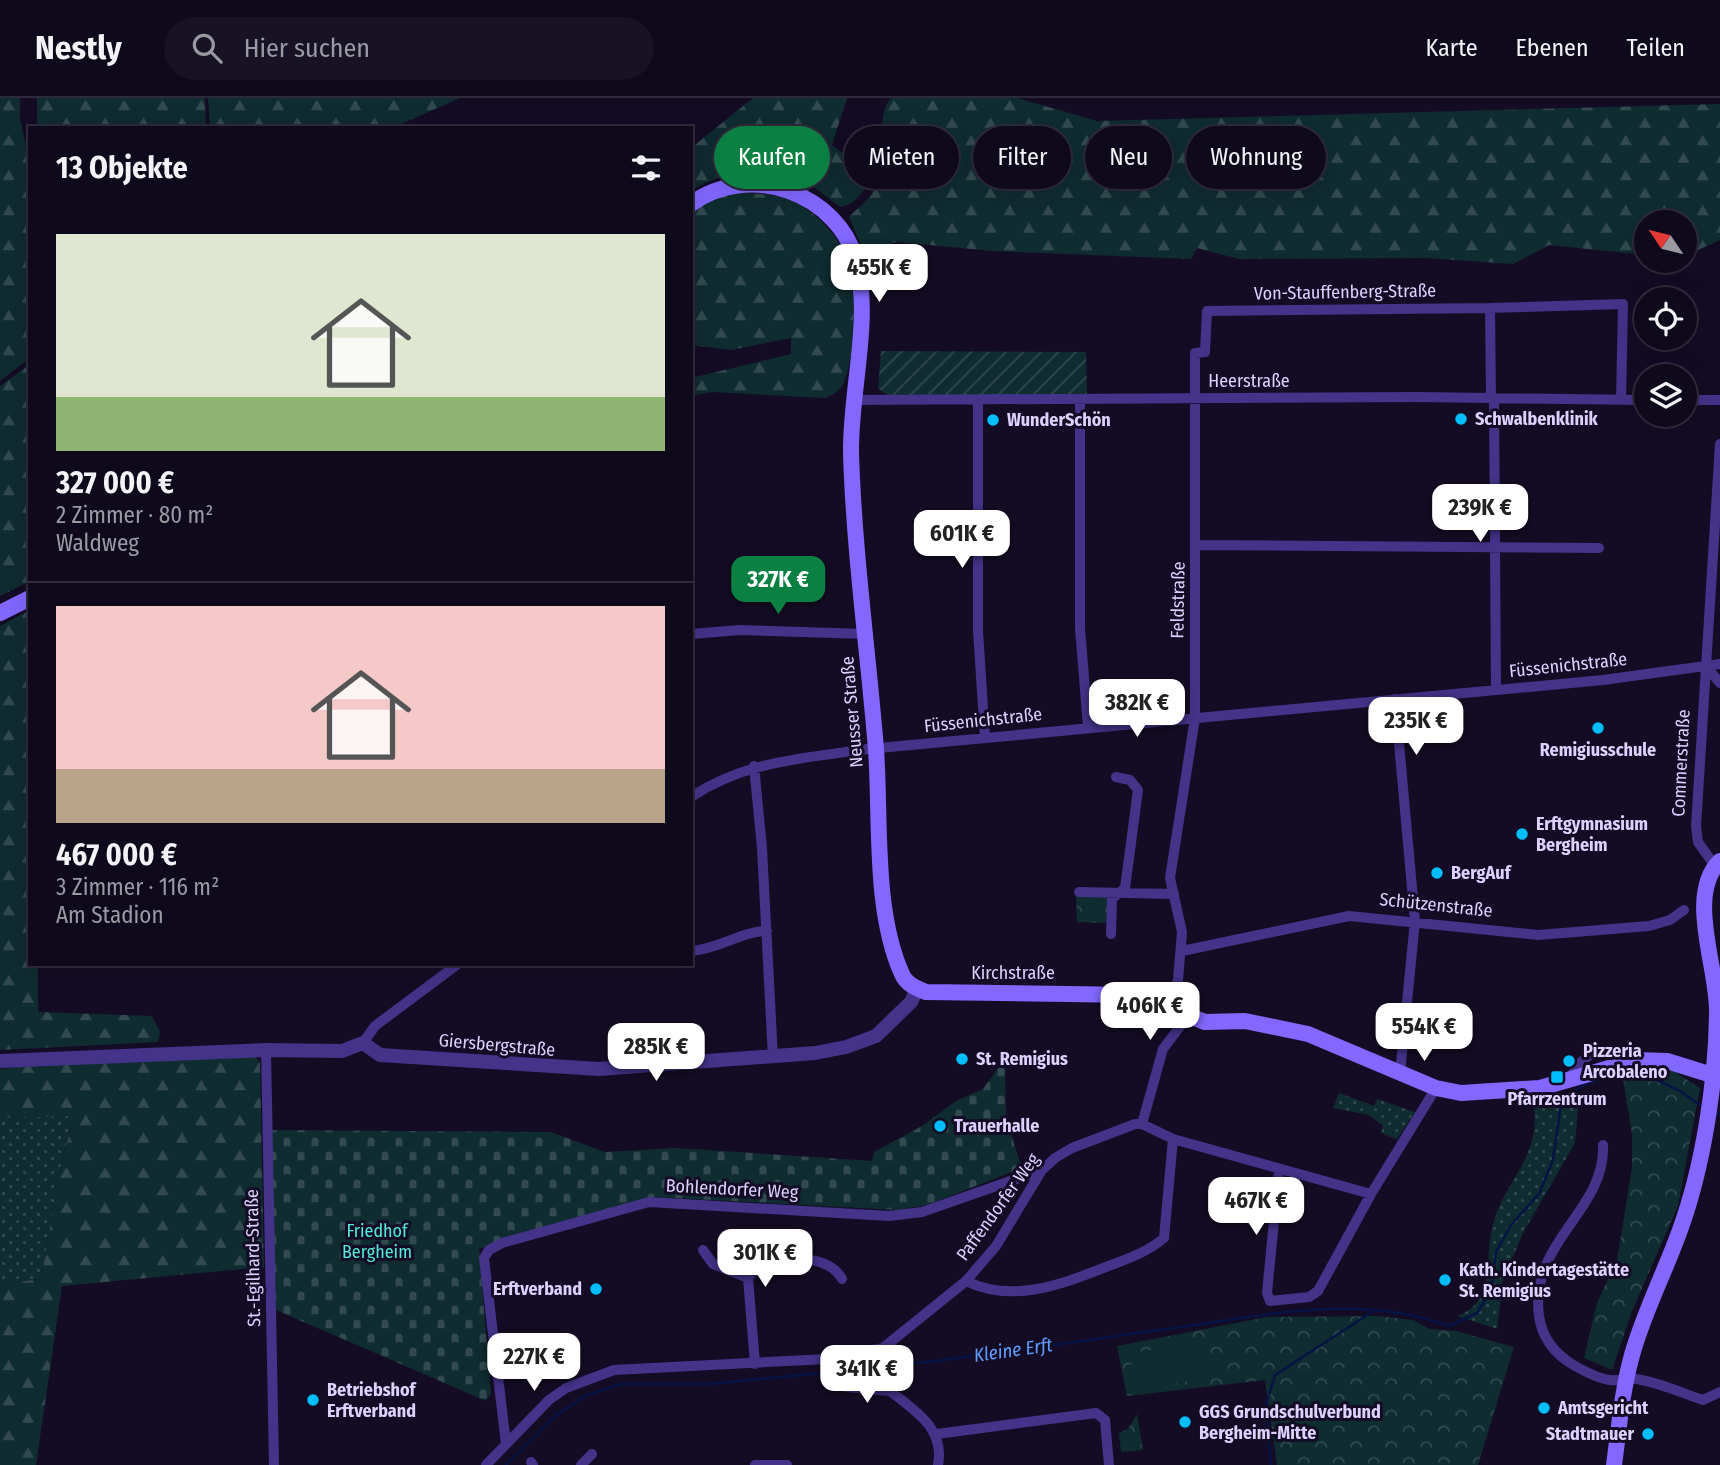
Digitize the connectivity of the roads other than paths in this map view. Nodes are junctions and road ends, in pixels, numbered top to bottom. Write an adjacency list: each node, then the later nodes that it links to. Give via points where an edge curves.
1 (693, 203): 5 (main road, Neusser Straße, via 728,187 769,186 799,194 836,224 850,244 860,281)
2 (1490, 308): 3 (street, Von-Stauffenberg-Straße, via 1207,310 1205,352 1195,353); 4 (street); 8 (street, via 1623,304)
3 (1194, 398): 4 (street, Heerstraße); 7 (street, Heerstraße); 13 (street, Feldstraße)
4 (1492, 399): 8 (street, Heerstraße); 14 (street)
5 (852, 400): 6 (street, Heerstraße); 19 (main road, Neusser Straße, via 852,463)
6 (978, 400): 7 (street, Heerstraße); 27 (street, via 978,631)
7 (1080, 400): 26 (street, via 1080,628)
8 (1621, 400): 9 (street, Heerstraße)
9 (1634, 400)
10 (1697, 400): 11 (street)
11 (1720, 400)
12 (1720, 444): 21 (street, Commerstraße)
13 (1196, 545): 14 (street); 25 (street, Feldstraße)
14 (1496, 548): 15 (street); 23 (street)
15 (1599, 548)
16 (28, 599): 17 (main road)
17 (0, 613)
18 (693, 634): 19 (street, via 740,630)
19 (866, 634): 28 (main road, Neusser Straße)
20 (1720, 664): 21 (street, Füssenichstraße)
21 (1706, 666): 22 (street); 23 (street, Füssenichstraße); 32 (street, Commerstraße, via 1696,825 1698,842)
22 (1720, 683)
23 (1496, 690): 24 (street, Füssenichstraße)
24 (1395, 699): 25 (street, Füssenichstraße); 37 (street)
25 (1195, 718): 26 (street, Füssenichstraße); 35 (street, Feldstraße, via 1170,878)
26 (1088, 727): 27 (street, Füssenichstraße)
27 (985, 738): 28 (street, Füssenichstraße)
28 (876, 748): 29 (street, Füssenichstraße); 43 (main road, Neusser Straße, via 884,900 903,977)
29 (754, 766): 31 (street, Füssenichstraße); 38 (street)
30 (1116, 777): 34 (street, via 1130,779 1138,790 1125,888)
31 (693, 796)
32 (1717, 863): 44 (main road, Commerstraße, via 1706,882 1703,905)
33 (1079, 892): 34 (street)
34 (1117, 894): 35 (street); 39 (street, via 1112,900)
35 (1174, 894): 41 (street, Feldstraße)
36 (1684, 910): 37 (street, Schützenstraße, via 1649,926 1538,935)
37 (1415, 921): 41 (street, Schützenstraße, via 1349,916); 51 (street)
38 (766, 931): 40 (street); 49 (street)
39 (1111, 934)
40 (693, 951)
41 (1182, 951): 45 (street, Feldstraße)
42 (455, 966): 47 (street, via 375,1026)
43 (917, 989): 45 (main road, Kirchstraße, via 1135,995); 49 (street, Giersbergstraße, via 911,1002 876,1036 846,1047)
44 (1718, 989): 52 (main road, Commerstraße)
45 (1169, 1006): 46 (main road, Kirchstraße)
46 (1188, 1016): 51 (main road, Kirchstraße, via 1205,1022 1245,1021 1308,1034); 54 (street, via 1163,1049)
47 (363, 1042): 48 (street, via 342,1051); 49 (street, Giersbergstraße, via 380,1055 564,1069)
48 (265, 1050): 50 (street); 73 (street, St.-Egilhard-Straße)
49 (773, 1058)
50 (0, 1061)
51 (1400, 1073): 53 (main road, Kirchstraße)
52 (1714, 1081): 53 (main road, Kirchstraße, via 1667,1062 1637,1060 1570,1080 1504,1092 1461,1093); 66 (main road, Commerstraße, via 1688,1204)
53 (1436, 1087): 59 (street)
54 (1142, 1124): 55 (street); 58 (street, Paffendorfer Weg, via 1072,1148)
55 (1173, 1139): 57 (street); 63 (street, via 1164,1238 1148,1251 1050,1288 993,1290)
56 (1603, 1145): 66 (street, via 1588,1195 1546,1259 1537,1302 1540,1324 1552,1348 1577,1367 1607,1380)
57 (1279, 1169): 59 (street); 59 (street, via 1267,1293 1270,1301 1318,1292)
58 (1042, 1170): 63 (street, Paffendorfer Weg, via 996,1246); 71 (street, Bohlendorfer Weg, via 914,1214 649,1202 502,1243 484,1258)
59 (1371, 1194)
60 (703, 1250): 61 (street, via 713,1264)
61 (748, 1278): 62 (street, via 760,1266 813,1258 830,1265); 65 (street)
62 (842, 1279)
63 (966, 1281): 64 (street, Paffendorfer Weg)
64 (884, 1352): 65 (street, Paffendorfer Weg); 67 (street)
65 (755, 1364): 71 (street, Paffendorfer Weg, via 614,1370 566,1388)
66 (1626, 1379): 69 (street, via 1703,1400); 80 (main road, Commerstraße)
67 (889, 1385): 68 (street); 70 (street)
68 (847, 1387)
69 (1720, 1392)
70 (937, 1434): 78 (street); 79 (street, via 1096,1413 1105,1420)
71 (506, 1444): 74 (street, Paffendorfer Weg)
72 (592, 1454): 75 (street)
73 (274, 1465)
74 (486, 1465)
75 (582, 1465)
76 (755, 1465): 77 (street)
77 (787, 1465)
78 (938, 1465)
79 (1110, 1465)
80 (1614, 1465)

